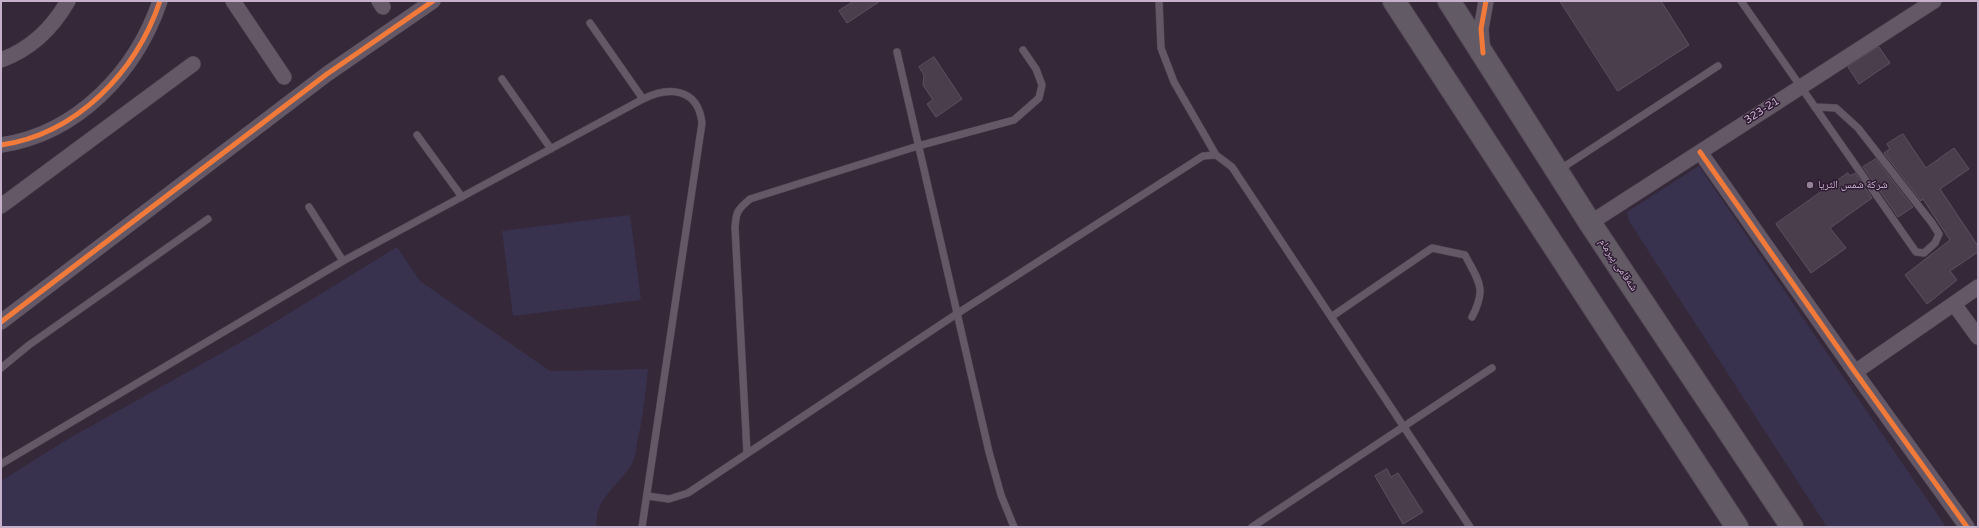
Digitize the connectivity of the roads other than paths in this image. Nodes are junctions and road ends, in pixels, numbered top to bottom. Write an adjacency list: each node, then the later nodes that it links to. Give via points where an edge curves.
1 (68, 1): 15 (street, via 39,39 26,49)
2 (160, 1): 24 (street, via 135,54 101,94 72,118 52,129 31,138)
3 (233, 1): 18 (street)
4 (433, 1): 41 (street, via 327,74)
5 (1159, 1): 28 (lane, via 1161,48 1174,82)
6 (1394, 1): 54 (highway)
7 (1449, 1): 14 (highway, شەقامی پیرمام)
8 (1486, 1): 14 (street, via 1481,29)
9 (1741, 1): 20 (lane)
10 (1934, 1): 20 (street, 323-21)
11 (590, 23): 21 (lane)
12 (1023, 50): 25 (lane, via 1036,69 1042,85 1039,98 1029,108 1014,120)
13 (896, 52): 25 (lane)
14 (1483, 53): 29 (highway, شەقامی پیرمام)
15 (1, 60)
16 (193, 64): 31 (street)
17 (1718, 66): 29 (lane)
18 (284, 77)
19 (502, 79): 26 (lane)
20 (1801, 87): 22 (lane); 27 (street, 323-21)
21 (643, 100): 26 (lane); 49 (lane, via 670,91 687,95 701,110 702,123)
22 (1815, 107): 22 (lane, via 1916,252 1924,252 1935,243 1939,234 1932,223 1858,128 1836,108)
23 (417, 135): 30 (lane)
24 (1, 145)
25 (918, 146): 38 (lane); 47 (lane, via 750,199 736,214)
26 (551, 149): 30 (lane)
27 (1700, 152): 34 (street, 323-21); 45 (street)
28 (1216, 155): 38 (lane, via 1203,156); 39 (lane, via 1232,167)
29 (1557, 172): 34 (highway, شەقامی پیرمام)
30 (462, 197): 35 (lane)
31 (1, 206)
32 (309, 207): 35 (lane)
33 (208, 219): 43 (lane, via 29,345)
34 (1590, 223): 55 (highway, شەقامی پیرمام)
35 (342, 262): 48 (lane)
36 (1978, 287): 37 (street)
37 (1954, 304): 42 (street); 45 (street)
38 (958, 313): 47 (lane); 51 (lane, via 989,452)
39 (1332, 317): 40 (lane, via 1432,248 1465,255 1481,286 1478,305); 46 (lane)
40 (1472, 317)
41 (1, 322)
42 (1978, 337)
43 (1, 368)
44 (1492, 368): 46 (lane)
45 (1855, 372): 56 (street)
46 (1404, 428): 52 (lane); 53 (lane)
47 (747, 453): 49 (lane, via 688,493 669,499)
48 (1, 464)
49 (647, 496): 50 (lane)
50 (642, 527)
51 (1014, 527)
52 (1252, 527)
53 (1470, 527)
54 (1737, 527)
55 (1792, 527)
56 (1967, 527)

